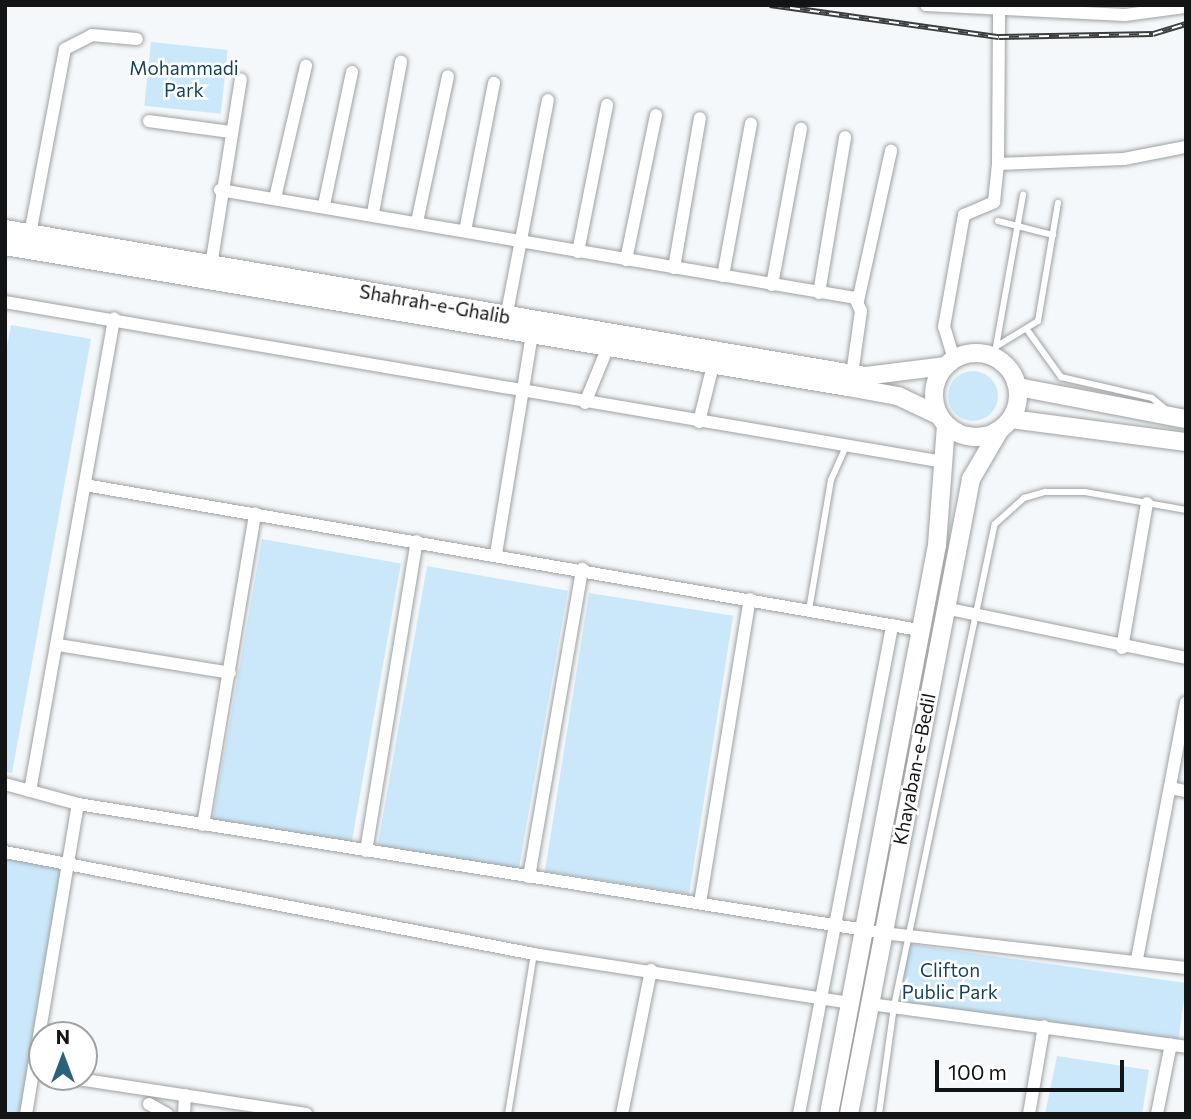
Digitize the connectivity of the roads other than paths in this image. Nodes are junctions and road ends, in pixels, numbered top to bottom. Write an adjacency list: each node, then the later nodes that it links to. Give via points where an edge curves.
1 (926, 5): 2 (street)
2 (960, 7): 4 (street)
3 (1186, 7): 4 (street, via 1125,15)
4 (999, 12): 23 (street)
5 (137, 39): 35 (street, via 92,35 65,49)
6 (401, 62): 29 (street)
7 (306, 66): 26 (street)
8 (352, 72): 28 (street)
9 (448, 76): 31 (street)
10 (240, 79): 19 (street)
11 (494, 83): 34 (street)
12 (548, 100): 37 (street)
13 (607, 105): 39 (street)
14 (656, 116): 40 (street)
15 (700, 118): 41 (street)
16 (149, 121): 19 (street)
17 (751, 124): 43 (street)
18 (801, 129): 44 (street)
19 (230, 132): 24 (street)
20 (845, 137): 45 (street)
21 (1186, 146): 23 (street, via 1124,159)
22 (891, 151): 46 (street)
23 (998, 164): 54 (street, via 994,202 964,215 944,327)
24 (220, 190): 26 (street); 42 (street)
25 (1024, 195): 32 (lane)
26 (275, 198): 28 (street)
27 (1058, 203): 36 (lane)
28 (324, 205): 29 (street)
29 (373, 213): 31 (street)
30 (998, 221): 32 (lane)
31 (417, 222): 34 (street)
32 (1018, 226): 36 (lane); 53 (lane)
33 (5, 229): 35 (main road, Shahrah-e-Ghalib)
34 (465, 231): 37 (street)
35 (30, 234): 42 (main road, Shahrah-e-Ghalib)
36 (1053, 235): 50 (lane, via 1038,321)
37 (518, 242): 39 (street); 49 (street)
38 (5, 246): 42 (main road, Shahrah-e-Ghalib)
39 (578, 252): 40 (street)
40 (626, 260): 41 (street)
41 (674, 268): 43 (street)
42 (210, 272): 49 (main road, Shahrah-e-Ghalib)
43 (723, 276): 44 (street)
44 (772, 285): 45 (street)
45 (819, 293): 46 (street)
46 (858, 301): 57 (street)
47 (5, 302): 48 (street)
48 (114, 318): 59 (street); 69 (street)
49 (505, 323): 51 (main road, Shahrah-e-Ghalib); 57 (main road, Shahrah-e-Ghalib)
50 (1028, 331): 53 (lane); 56 (lane)
51 (532, 335): 52 (main road, Shahrah-e-Ghalib); 59 (street)
52 (608, 347): 55 (main road, Shahrah-e-Ghalib); 61 (street)
53 (996, 352): 54 (main road, via 975,353); 58 (main road)
54 (949, 363): 57 (main road); 63 (main road, via 936,381)
55 (713, 365): 57 (main road, Shahrah-e-Ghalib); 64 (street)
56 (1060, 377): 60 (lane); 62 (lane, via 1152,398)
57 (855, 379): 63 (main road)
58 (1018, 387): 60 (main road); 65 (main road)
59 (522, 393): 61 (street); 74 (street)
60 (1056, 396): 62 (main road)
61 (585, 403): 64 (street)
62 (1179, 418)
63 (942, 421): 65 (main road, via 972,437); 68 (main road, Khayaban-e-Bedil)
64 (699, 422): 67 (street)
65 (1005, 425): 66 (main road); 77 (main road, Khayaban-e-Bedil, via 971,479)
66 (1186, 442)
67 (846, 446): 68 (street); 78 (lane, via 831,480)
68 (944, 462): 81 (main road, Khayaban-e-Bedil, via 937,545)
69 (85, 485): 72 (street); 82 (street)
70 (1147, 503): 71 (lane); 79 (lane, via 1085,492 1024,498 995,524); 83 (street)
71 (1186, 510)
72 (255, 513): 73 (street); 85 (street)
73 (417, 541): 74 (street); 93 (street)
74 (496, 554): 75 (street)
75 (582, 569): 76 (street); 96 (street)
76 (750, 599): 78 (street); 97 (street)
77 (945, 608): 79 (street); 100 (main road, Khayaban-e-Bedil)
78 (809, 610): 80 (street)
79 (972, 617): 83 (street); 101 (lane)
80 (892, 625): 81 (street); 98 (street)
81 (919, 630): 99 (main road, Khayaban-e-Bedil)
82 (58, 645): 85 (street); 89 (street)
83 (1122, 648): 84 (street)
84 (1186, 658)
85 (230, 673): 92 (street)
86 (1186, 703): 88 (street)
87 (5, 784): 89 (street)
88 (1170, 788): 90 (street); 103 (street)
89 (30, 791): 91 (street)
90 (1186, 791)
91 (79, 804): 92 (street); 95 (street)
92 (203, 825): 93 (street)
93 (366, 851): 96 (street)
94 (5, 852): 95 (street)
95 (71, 864): 102 (street); 110 (street)
96 (529, 877): 97 (street)
97 (700, 903): 98 (street)
98 (832, 925): 99 (street); 106 (street)
99 (864, 930): 100 (street); 107 (main road, Khayaban-e-Bedil)
100 (883, 933): 101 (street); 108 (main road, Khayaban-e-Bedil)
101 (908, 937): 103 (street); 109 (lane)
102 (534, 954): 105 (street); 122 (lane)
103 (1137, 959): 104 (street)
104 (1186, 968)
105 (651, 970): 106 (street); 123 (street)
106 (818, 998): 107 (street); 124 (street)
107 (850, 1003): 125 (main road, Khayaban-e-Bedil)
108 (870, 1004): 109 (street); 126 (main road, Khayaban-e-Bedil)
109 (894, 1006): 111 (street); 127 (lane)
110 (45, 1021)
111 (1044, 1026): 112 (street); 128 (street)
112 (1171, 1044): 113 (street); 129 (street)
113 (1186, 1046)
114 (98, 1082): 116 (street)
115 (31, 1091): 118 (street)
116 (186, 1095): 120 (street); 121 (street)
117 (149, 1104): 119 (street)
118 (26, 1114)
119 (167, 1114)
120 (184, 1114)
121 (306, 1114)
122 (508, 1114)
123 (622, 1114)
124 (799, 1114)
125 (829, 1114)
126 (849, 1114)
127 (879, 1114)
128 (1029, 1114)
129 (1157, 1114)

